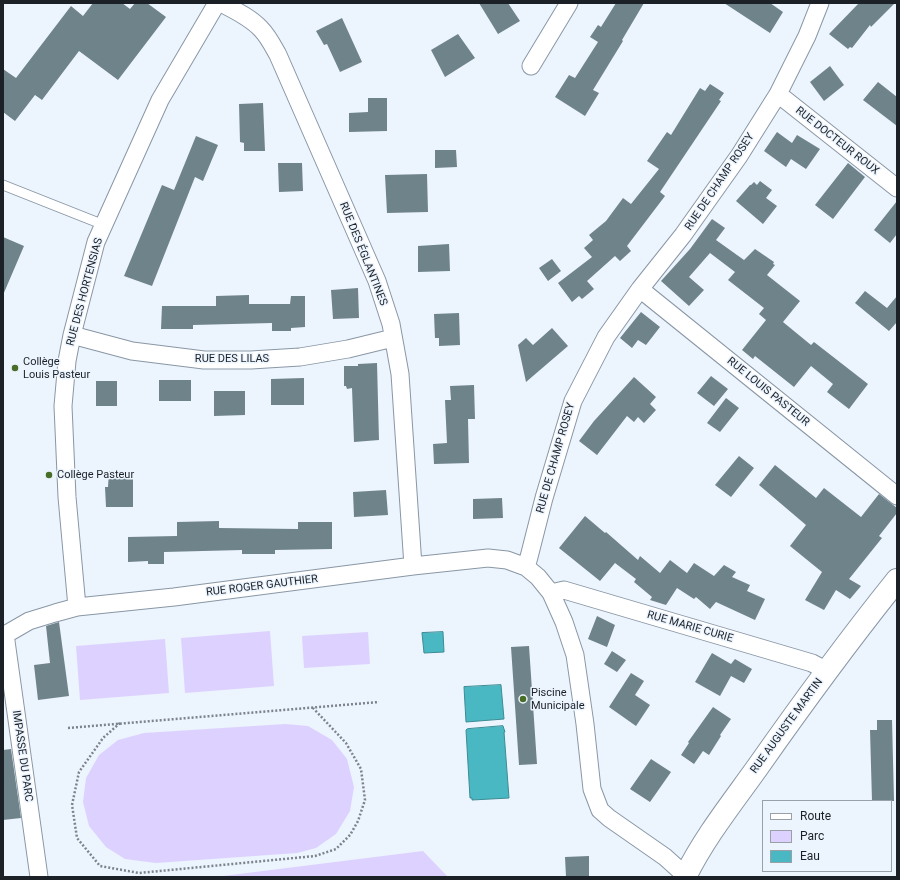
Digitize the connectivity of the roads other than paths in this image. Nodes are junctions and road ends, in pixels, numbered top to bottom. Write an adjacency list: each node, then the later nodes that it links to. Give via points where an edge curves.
1 (217, 3): 9 (street, RUE DES HORTENSIAS, via 160,100)
2 (221, 3): 12 (street, RUE DES ÉGLANTINES, via 260,27 278,55 377,281)
3 (569, 3): 5 (street)
4 (820, 3): 6 (street, RUE DE CHAMP ROSEY, via 807,36)
5 (531, 66)
6 (778, 94): 8 (street, RUE DOCTEUR ROUX); 10 (street, RUE DE CHAMP ROSEY, via 683,235)
7 (3, 185): 9 (lane)
8 (897, 188)
9 (104, 225): 11 (street, RUE DES HORTENSIAS, via 96,242)
10 (640, 289): 13 (street, RUE LOUIS PASTEUR); 15 (street, RUE DE CHAMP ROSEY, via 606,337 573,401)
11 (72, 334): 12 (street, RUE DES LILAS, via 132,351 204,360 300,357); 18 (street, RUE DES HORTENSIAS, via 63,406 67,497)
12 (393, 338): 14 (street, RUE DES ÉGLANTINES, via 400,374)
13 (897, 496)
14 (413, 566): 15 (street, RUE ROGER GAUTHIER, via 488,558 507,560); 18 (street, RUE ROGER GAUTHIER)
15 (526, 567): 17 (street)
16 (897, 580): 20 (main road, RUE AUGUSTE MARTIN)
17 (551, 593): 20 (street, RUE MARIE CURIE, via 564,590 812,663); 21 (street, via 575,655 592,789 600,810 664,856)
18 (77, 607): 19 (street, RUE ROGER GAUTHIER, via 55,612)
19 (4, 635): 22 (street, IMPASSE DU PARC)
20 (827, 671): 21 (main road, RUE AUGUSTE MARTIN, via 712,830)
21 (685, 876)
22 (39, 877)

